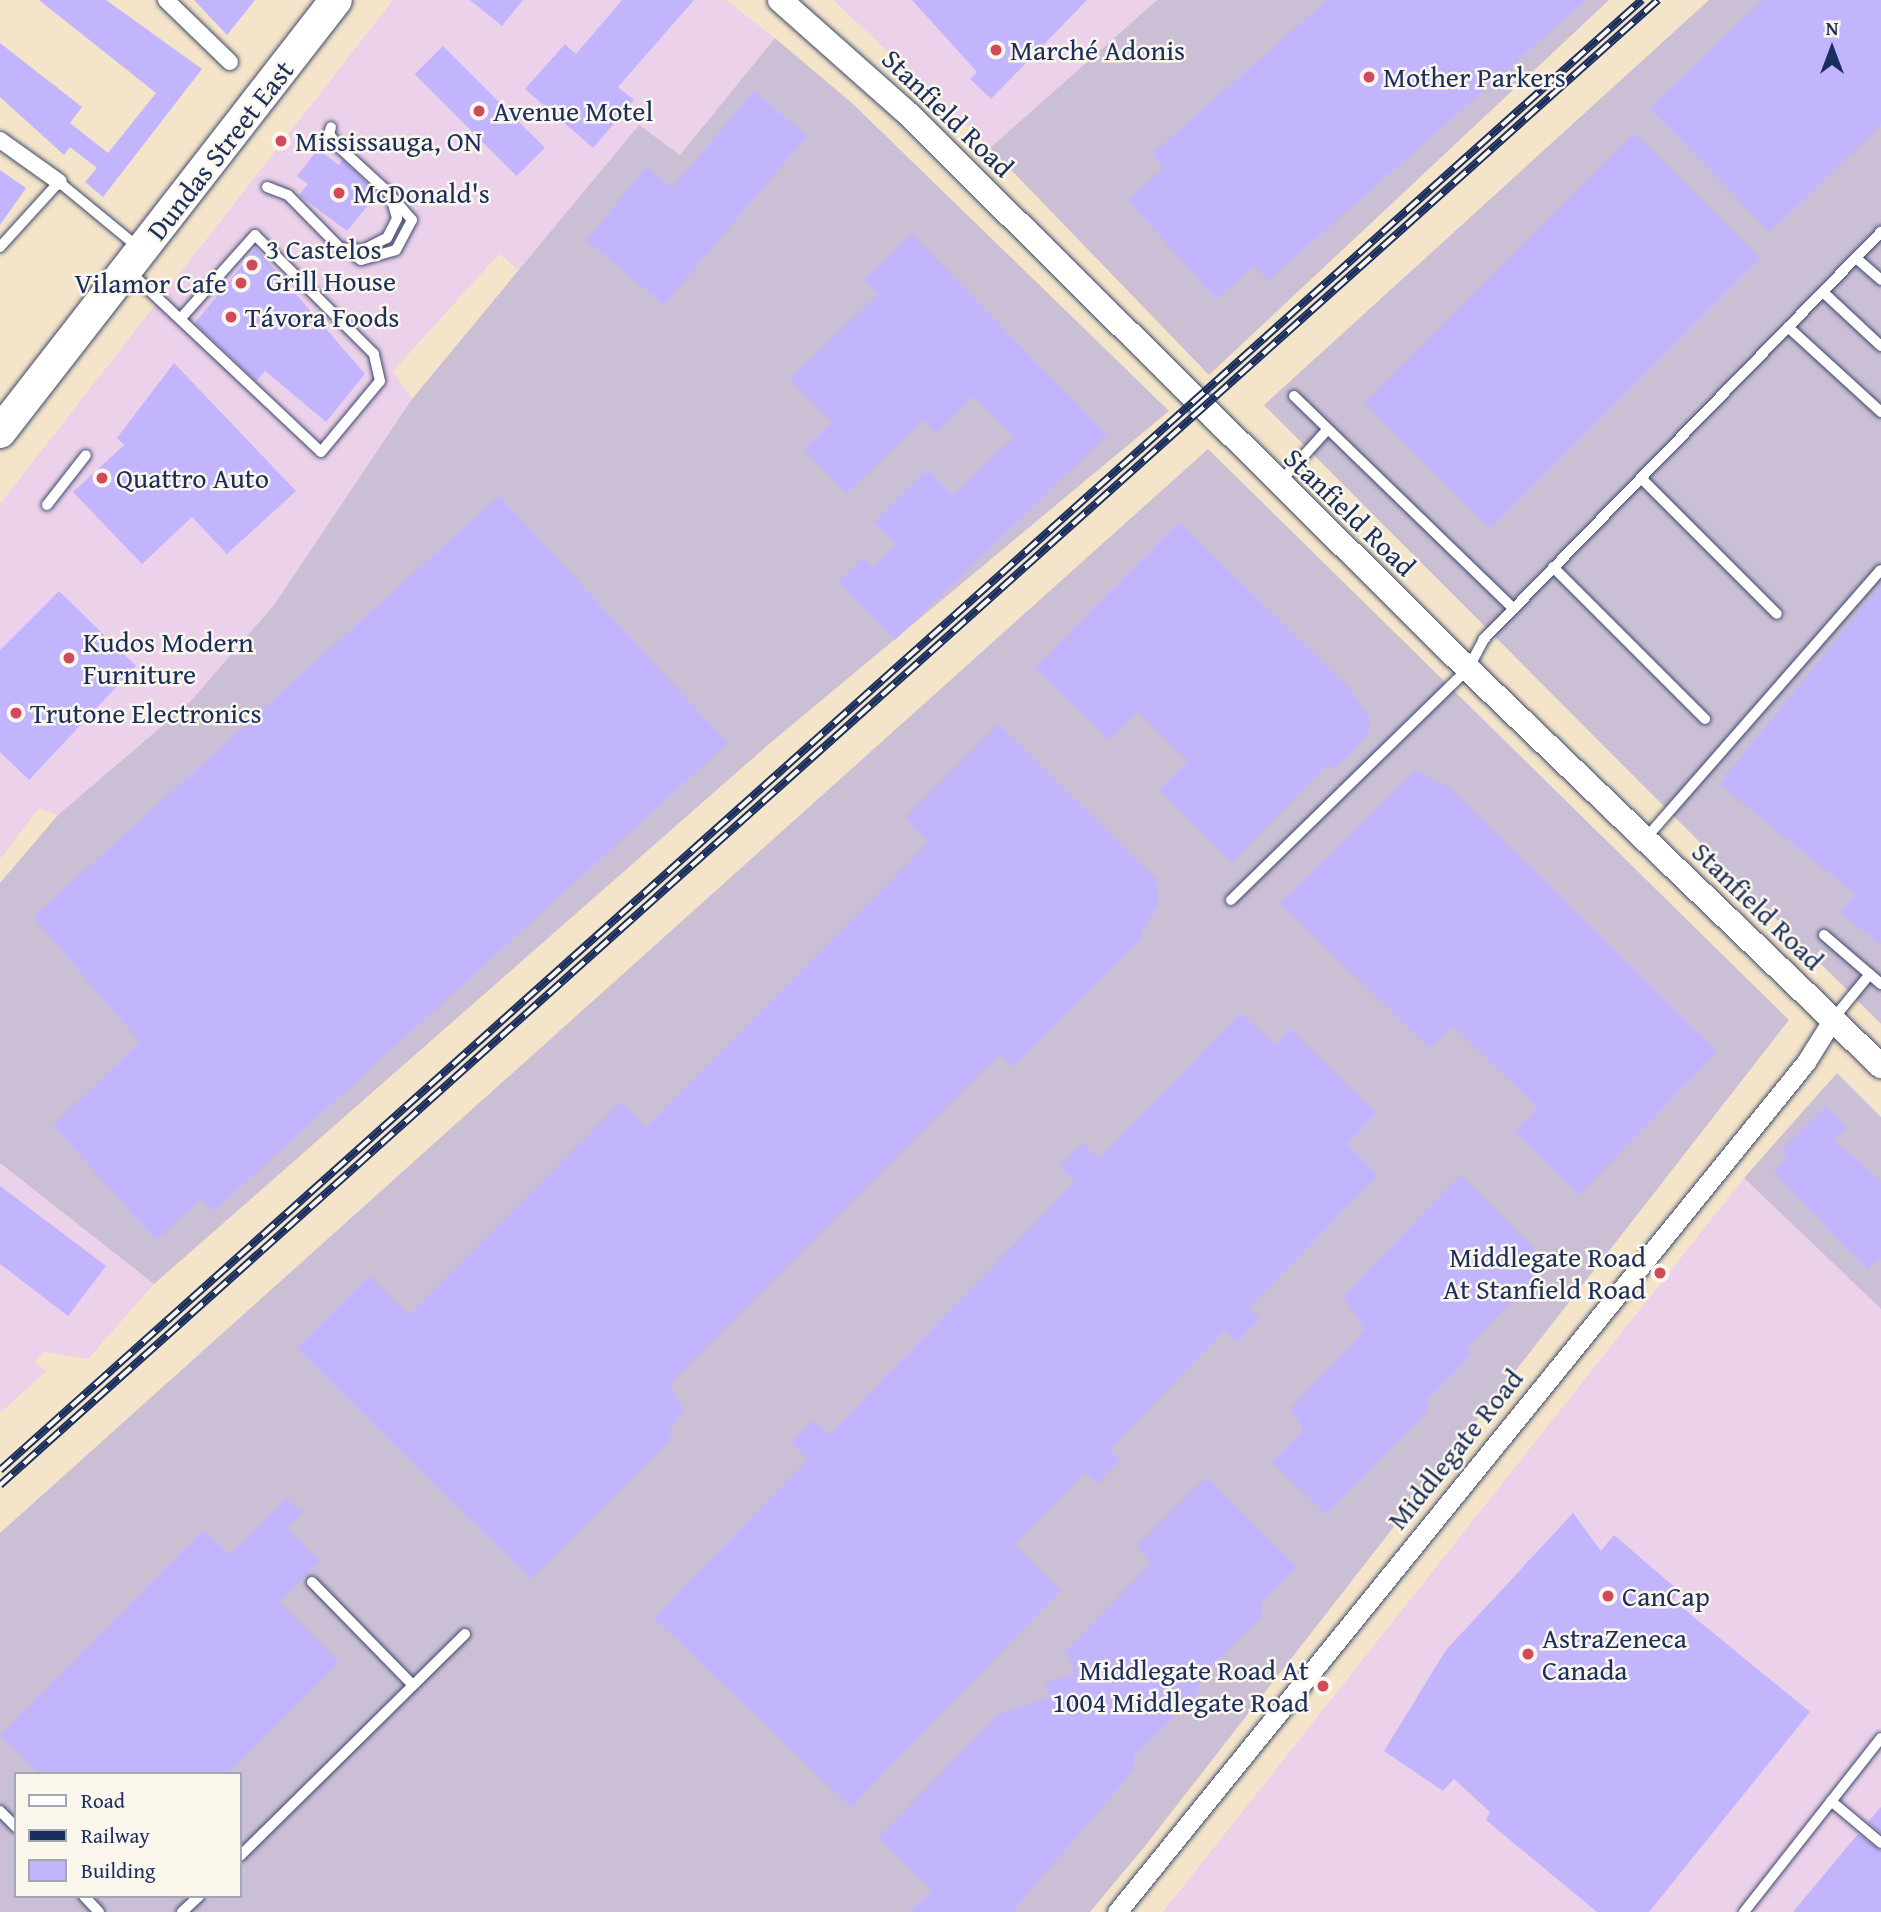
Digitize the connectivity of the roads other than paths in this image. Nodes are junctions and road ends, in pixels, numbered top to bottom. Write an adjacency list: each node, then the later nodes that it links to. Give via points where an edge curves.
1 (166, 0): 4 (street)
2 (336, 0): 14 (main road, Dundas Street East)
3 (780, 0): 26 (street, Stanfield Road, via 904,110)
4 (230, 62)
5 (331, 127): 9 (lane, via 329,134 341,149)
6 (0, 140): 7 (street)
7 (59, 182): 11 (lane); 14 (lane)
8 (267, 187): 12 (lane, via 288,195)
9 (390, 194): 12 (lane, via 397,218 387,238 374,248); 12 (lane, via 412,220 410,231 396,250 379,257 361,260)
10 (1881, 232): 13 (lane)
11 (0, 247)
12 (349, 251)
13 (1856, 258): 15 (lane); 16 (lane)
14 (134, 260): 17 (lane); 23 (main road, Dundas Street East)
15 (1881, 280)
16 (1823, 292): 18 (lane); 19 (lane)
17 (181, 318): 17 (lane, via 254,235 374,354 380,381 321,453)
18 (1788, 327): 21 (lane); 25 (lane)
19 (1881, 346)
20 (1294, 396): 22 (lane)
21 (1881, 412)
22 (1327, 430): 26 (lane); 30 (lane)
23 (0, 432)
24 (86, 455): 27 (lane)
25 (1641, 478): 28 (lane); 31 (lane)
26 (1279, 484): 32 (street, Stanfield Road)
27 (47, 505)
28 (1553, 567): 30 (lane); 33 (lane)
29 (1881, 570): 34 (lane)
30 (1514, 609): 32 (lane, via 1484,639)
31 (1777, 614)
32 (1468, 669): 34 (street, Stanfield Road); 35 (lane)
33 (1705, 719)
34 (1645, 839): 39 (street, Stanfield Road)
35 (1231, 900)
36 (1824, 935): 37 (lane)
37 (1870, 974): 38 (lane); 39 (lane)
38 (1881, 984)
39 (1833, 1019): 40 (street, Stanfield Road); 54 (street, Middlegate Road, via 1806,1062)
40 (1881, 1066)
41 (312, 1582): 43 (lane)
42 (465, 1634): 43 (lane)
43 (414, 1685): 49 (lane)
44 (1881, 1738): 45 (lane)
45 (1831, 1801): 48 (lane); 55 (lane)
46 (0, 1811): 47 (lane)
47 (14, 1825)
48 (1881, 1843)
49 (242, 1854)
50 (85, 1898): 52 (lane)
51 (197, 1898): 53 (lane)
52 (99, 1912)
53 (182, 1912)
54 (1117, 1912)
55 (1744, 1912)

